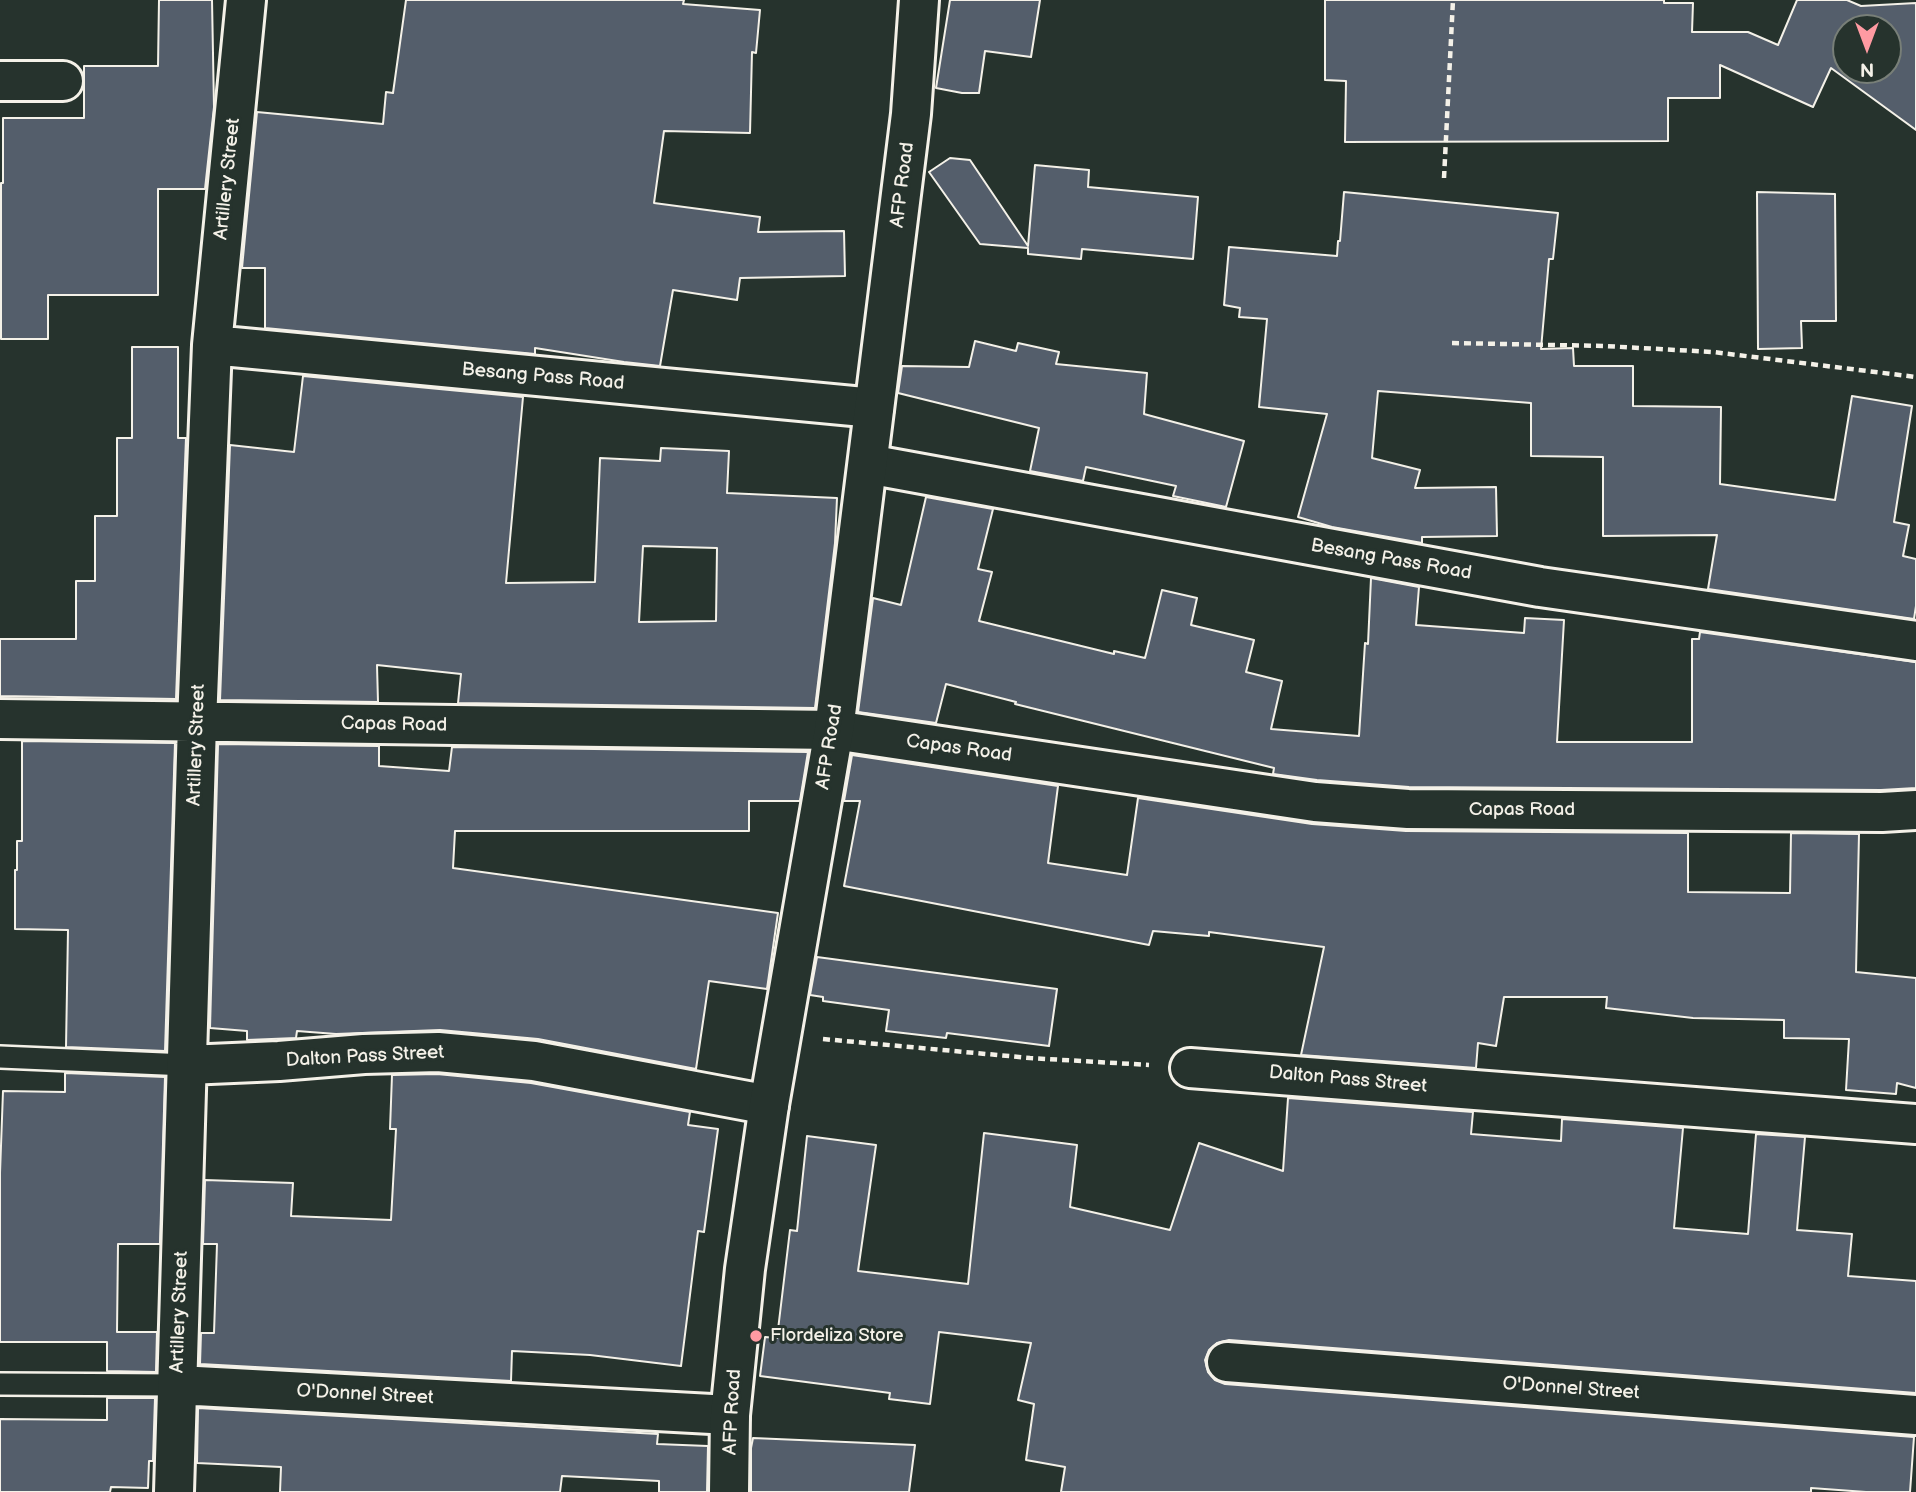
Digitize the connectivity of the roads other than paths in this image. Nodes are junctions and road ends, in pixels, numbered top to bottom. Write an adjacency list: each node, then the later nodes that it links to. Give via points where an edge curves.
1 (246, 0): 5 (street, Artillery Street)
2 (919, 0): 6 (street, AFP Road, via 911,114)
3 (0, 81): 4 (street)
4 (63, 81)
5 (212, 345): 6 (street, Besang Pass Road); 10 (street, Artillery Street)
6 (874, 408): 7 (street, AFP Road)
7 (868, 464): 8 (street, Besang Pass Road, via 1540,587); 11 (street, AFP Road)
8 (1916, 641)
9 (0, 719): 10 (street, Capas Road)
10 (197, 723): 11 (street, Capas Road); 14 (street, Artillery Street)
11 (834, 730): 12 (street, Capas Road, via 1358,806); 16 (street, AFP Road)
12 (1916, 810)
13 (0, 1057): 14 (lane, Dalton Pass Street)
14 (187, 1065): 16 (street, Dalton Pass Street, via 438,1052 534,1061); 20 (street, Artillery Street)
15 (1190, 1068): 17 (street, Dalton Pass Street)
16 (769, 1105): 21 (street, AFP Road)
17 (1916, 1124)
18 (1227, 1362): 22 (street, O'Donnel Street)
19 (0, 1384): 20 (lane, O'Donnel Street)
20 (178, 1385): 21 (street, O'Donnel Street); 23 (street, Artillery Street)
21 (730, 1415): 24 (street, AFP Road)
22 (1916, 1415)
23 (174, 1492)
24 (729, 1492)

